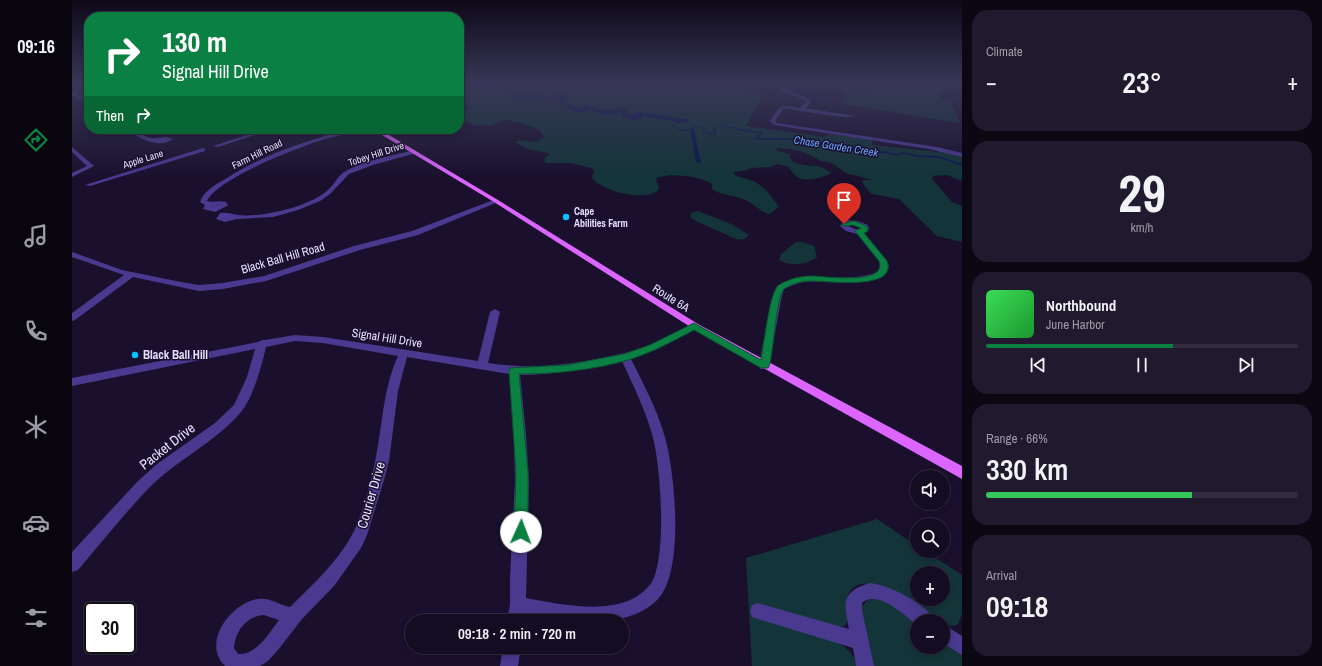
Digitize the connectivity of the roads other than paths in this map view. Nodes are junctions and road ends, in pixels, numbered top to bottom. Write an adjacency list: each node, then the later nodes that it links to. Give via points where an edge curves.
1 (777, 115): 9 (street, via 773,122 776,124 937,148)
2 (139, 134): 6 (street)
3 (254, 134): 11 (street, Apple Lane, via 216,146 218,148 215,149 203,150)
4 (339, 134): 13 (street, Farm Hill Road, via 306,143 252,165 209,193 203,202)
5 (383, 134): 8 (main road, Route 6A)
6 (149, 140)
7 (72, 149): 10 (street, via 91,166)
8 (414, 152): 12 (main road, Route 6A); 14 (street, Tobey Hill Drive, via 346,174 327,194 298,208 266,216)
9 (962, 155)
10 (72, 175)
11 (88, 185)
12 (496, 201): 17 (street, Black Ball Hill Road, via 415,233 357,248 253,281 199,288); 22 (main road, Route 6A)
13 (210, 204)
14 (237, 216)
15 (859, 231): 27 (street, via 883,261 885,266 881,274 860,280 797,280 780,288)
16 (72, 254): 17 (street, Black Ball Hill Road)
17 (132, 274): 19 (street)
18 (72, 309): 19 (street)
19 (83, 310): 21 (street)
20 (495, 312): 26 (street)
21 (72, 318)
22 (694, 326): 25 (street, Signal Hill Drive, via 654,347); 27 (main road, Route 6A)
23 (262, 343): 24 (street, Signal Hill Drive, via 301,338); 29 (street, Signal Hill Drive); 31 (street, Packet Drive, via 253,377 238,408 219,426 143,485)
24 (404, 353): 26 (street, Signal Hill Drive); 36 (street, Courier Drive, via 394,381 381,463 360,535 316,594)
25 (626, 357): 28 (street, Signal Hill Drive, via 567,368); 32 (street, via 642,391 661,444 668,511 664,562 658,587 639,604 609,614 566,614)
26 (482, 366): 28 (street, Signal Hill Drive)
27 (764, 366): 30 (main road, Route 6A)
28 (514, 371): 32 (street, via 522,472)
29 (72, 382)
30 (962, 473)
31 (72, 564)
32 (518, 604): 34 (street)
33 (758, 611): 38 (street)
34 (517, 614)
35 (916, 614): 38 (street, via 886,594 877,591 865,592 858,596 854,604)
36 (293, 616)
37 (950, 637): 39 (street)
38 (860, 641): 42 (street)
39 (961, 643)
40 (511, 654): 41 (street)
41 (509, 666)
42 (865, 666)

